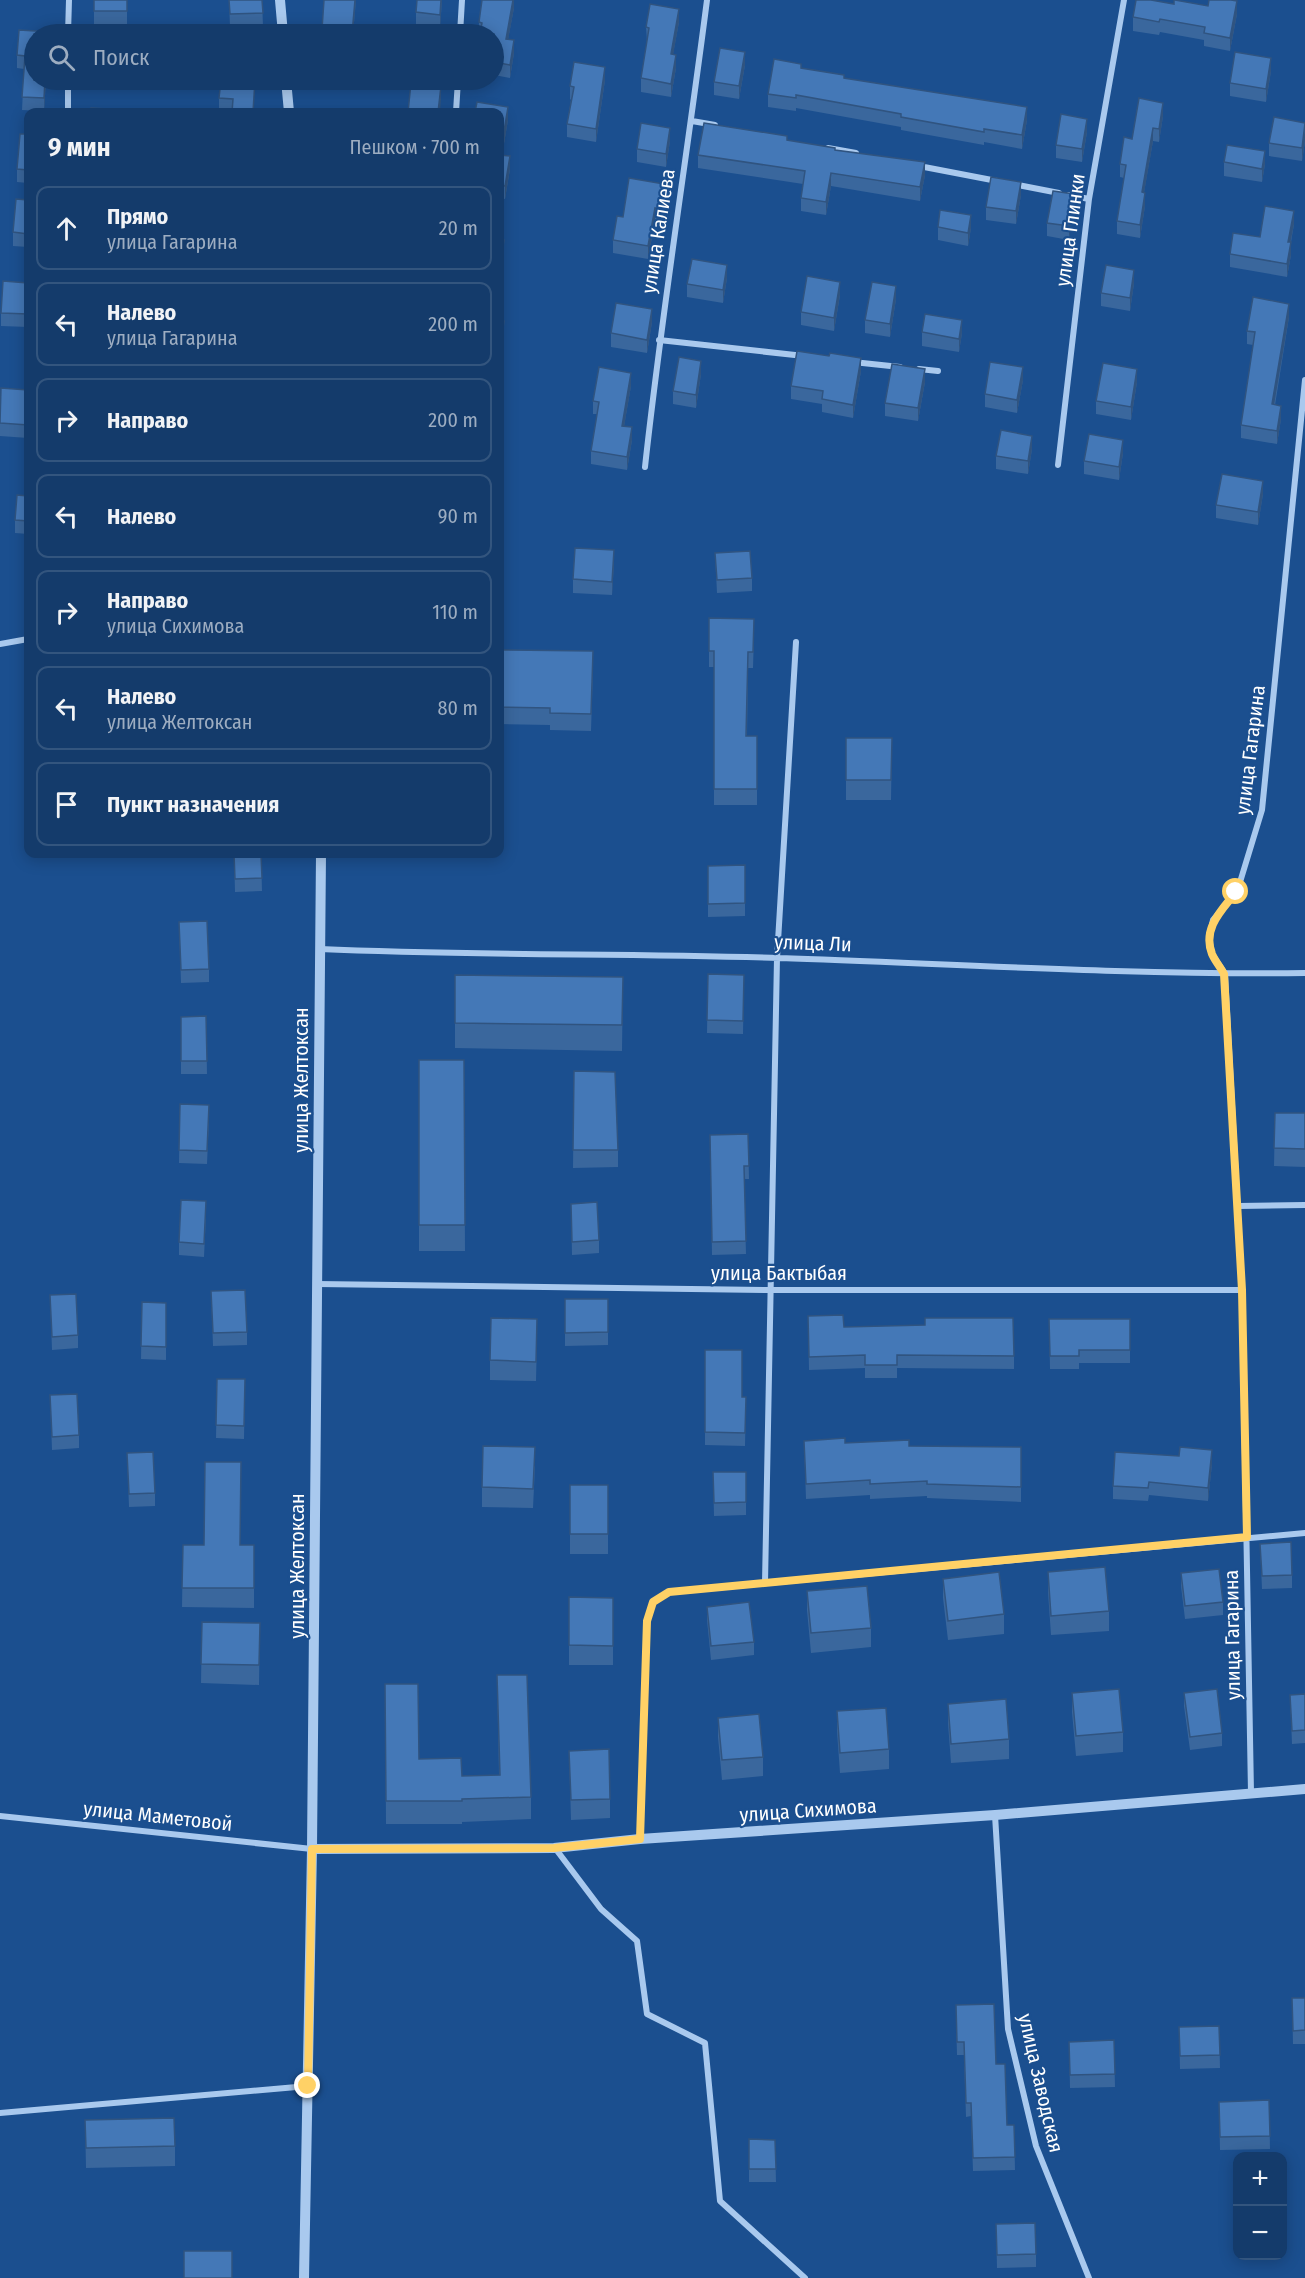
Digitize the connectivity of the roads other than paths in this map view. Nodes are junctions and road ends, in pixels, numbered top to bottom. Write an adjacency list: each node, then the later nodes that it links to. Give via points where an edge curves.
1 (69, 0): 6 (street)
2 (280, 0): 7 (street)
3 (462, 0): 8 (street)
4 (707, 0): 15 (street, улица Калиева)
5 (1124, 0): 20 (street, улица Глинки)
6 (68, 24)
7 (282, 24)
8 (461, 24)
9 (68, 90): 12 (street)
10 (287, 90): 13 (street)
11 (457, 90): 14 (street)
12 (68, 108)
13 (289, 108)
14 (456, 108)
15 (692, 121): 16 (street); 21 (street, улица Калиева)
16 (727, 128)
17 (820, 146): 18 (street)
18 (867, 155)
19 (914, 165): 20 (street)
20 (1089, 199): 28 (street, улица Глинки)
21 (659, 340): 22 (street); 29 (street, улица Калиева)
22 (810, 357)
23 (845, 361): 24 (street)
24 (903, 368)
25 (914, 369): 26 (street)
26 (938, 372)
27 (1305, 380): 37 (street, улица Гагарина, via 1262,810 1236,892 1213,920 1209,938 1212,954)
28 (1058, 465)
29 (645, 466)
30 (24, 640): 32 (street)
31 (796, 642): 35 (street)
32 (0, 644)
33 (321, 858): 34 (street, улица Желтоксан)
34 (320, 949): 35 (street, улица Ли); 40 (street, улица Желтоксан)
35 (777, 958): 37 (street, улица Ли); 41 (street)
36 (1305, 973): 37 (street, улица Ли)
37 (1224, 974): 39 (street, улица Гагарина)
38 (1305, 1205): 39 (street)
39 (1238, 1206): 42 (street, улица Гагарина)
40 (317, 1284): 41 (street, улица Бактыбая); 52 (street, улица Желтоксан)
41 (770, 1290): 42 (street, улица Бактыбая); 45 (street)
42 (1242, 1290): 44 (street, улица Гагарина)
43 (1305, 1533): 44 (street)
44 (1247, 1537): 45 (street); 47 (street, улица Гагарина)
45 (765, 1583): 50 (street, via 669,1592 653,1602 647,1621)
46 (1305, 1789): 47 (street, улица Сихимова)
47 (1251, 1793): 49 (street, улица Сихимова)
48 (0, 1815): 52 (street, улица Маметовой)
49 (995, 1815): 50 (street, улица Сихимова); 57 (street, улица Заводская, via 1008,2029 1036,2146)
50 (640, 1839): 51 (street, улица Сихимова)
51 (554, 1848): 52 (street, улица Сихимова); 56 (street, via 601,1909 637,1941 647,2014 705,2043 720,2201)
52 (312, 1849): 53 (street, улица Желтоксан)
53 (308, 2086): 54 (street); 55 (street, улица Желтоксан)
54 (0, 2113)
55 (304, 2278)
56 (805, 2278)
57 (1089, 2278)

